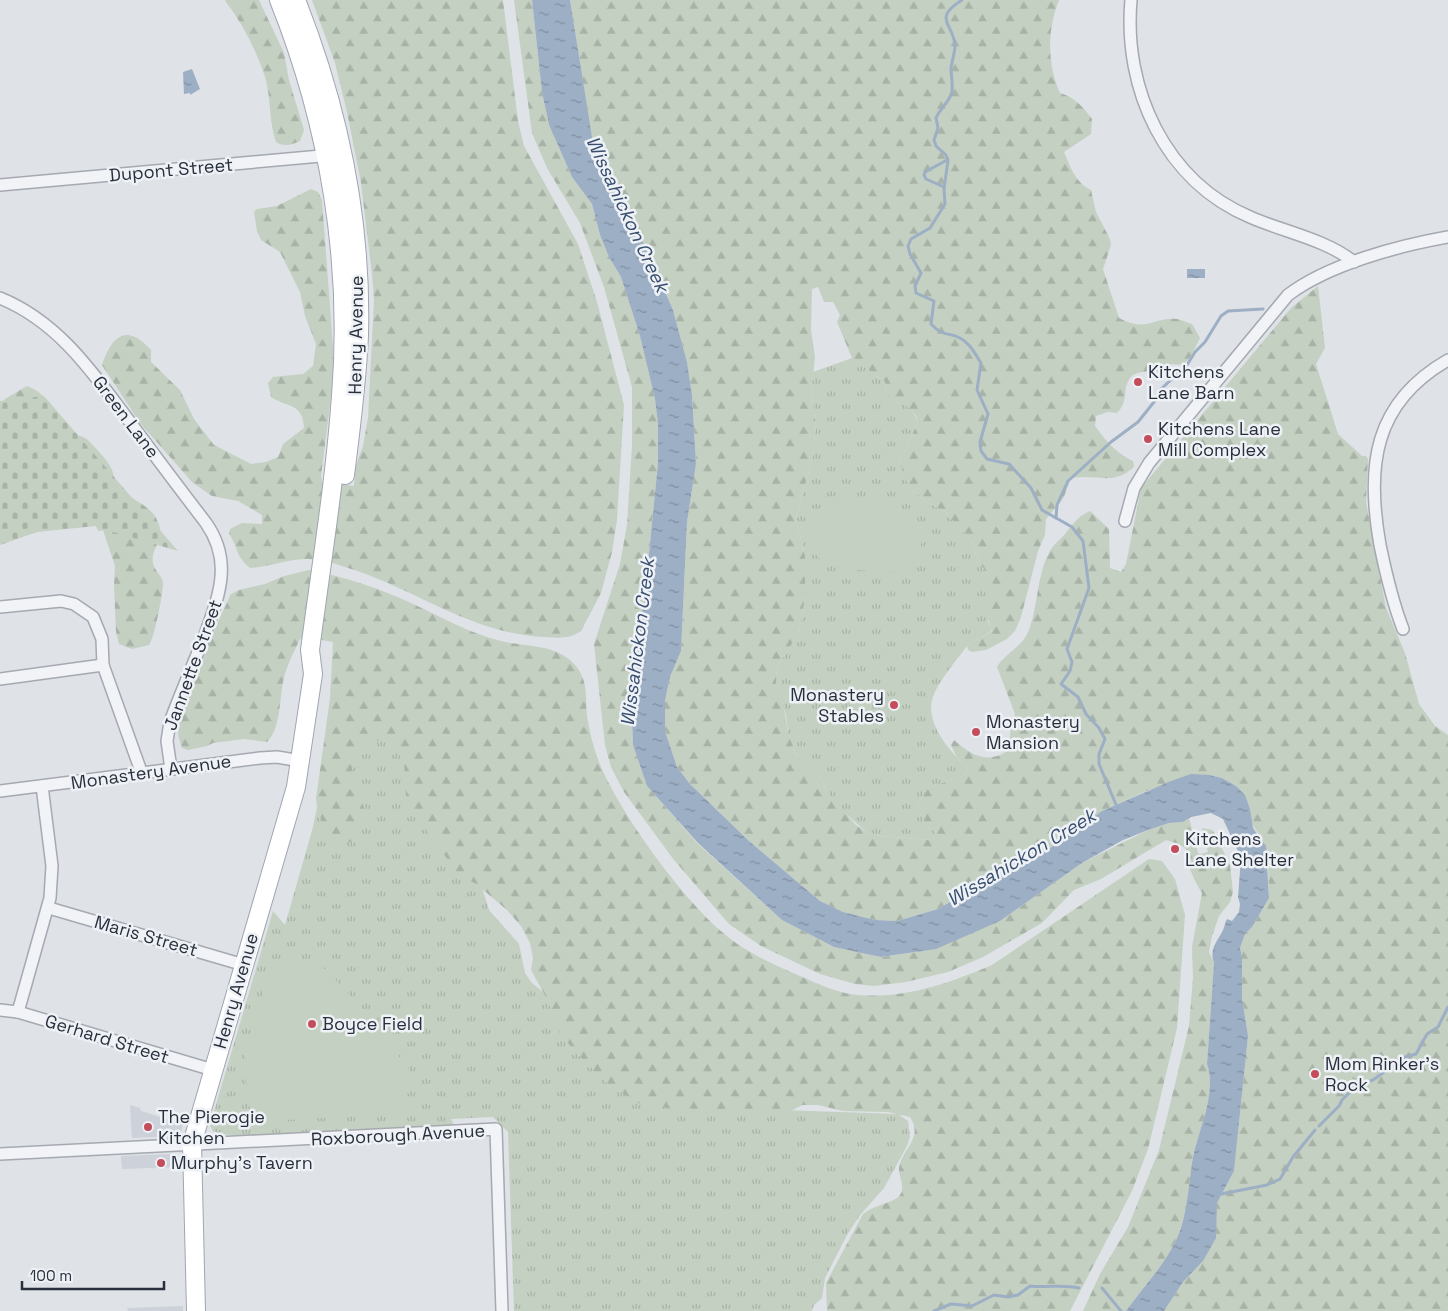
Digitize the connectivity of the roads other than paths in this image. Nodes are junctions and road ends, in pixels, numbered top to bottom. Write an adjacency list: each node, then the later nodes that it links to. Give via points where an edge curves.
1 (279, 0): 4 (main road, Henry Avenue)
2 (296, 0): 4 (main road, Henry Avenue, via 324,82)
3 (1131, 0): 7 (street, via 1130,53 1139,91 1155,129 1182,166 1208,191 1241,213 1338,251)
4 (334, 155): 5 (street, Dupont Street); 16 (main road, Henry Avenue, via 354,228 359,296 357,366)
5 (0, 185)
6 (1448, 237): 7 (street, via 1410,244)
7 (1354, 262): 10 (street, via 1304,285 1283,301 1149,463 1134,488)
8 (0, 298): 11 (street, Green Lane, via 46,324 81,357 209,527 218,545)
9 (1448, 360): 13 (street, via 1419,381 1399,404 1384,431 1376,456 1373,484 1375,515 1389,588)
10 (1125, 521)
11 (221, 562): 17 (street, Jannette Street, via 219,595 170,722 167,741)
12 (0, 608): 14 (street, via 61,601 81,607 93,617 100,631)
13 (1403, 629)
14 (103, 665): 15 (street); 18 (street)
15 (0, 679)
16 (301, 761): 17 (street, Monastery Avenue, via 270,757); 22 (main road, Henry Avenue)
17 (171, 769): 18 (street, Monastery Avenue)
18 (142, 774): 19 (street, Monastery Avenue)
19 (42, 786): 20 (street, Monastery Avenue); 21 (street, via 52,866)
20 (0, 791)
21 (49, 908): 22 (street, Maris Street); 24 (street)
22 (244, 965): 25 (main road, Henry Avenue)
23 (0, 1010): 24 (street, Gerhard Street)
24 (18, 1012): 25 (street, Gerhard Street)
25 (213, 1070): 26 (main road, Henry Avenue)
26 (192, 1144): 27 (street, Roxborough Avenue); 28 (main road, Henry Avenue); 29 (street, Roxborough Avenue, via 496,1129)
27 (0, 1154)
28 (196, 1311)
29 (502, 1311)

